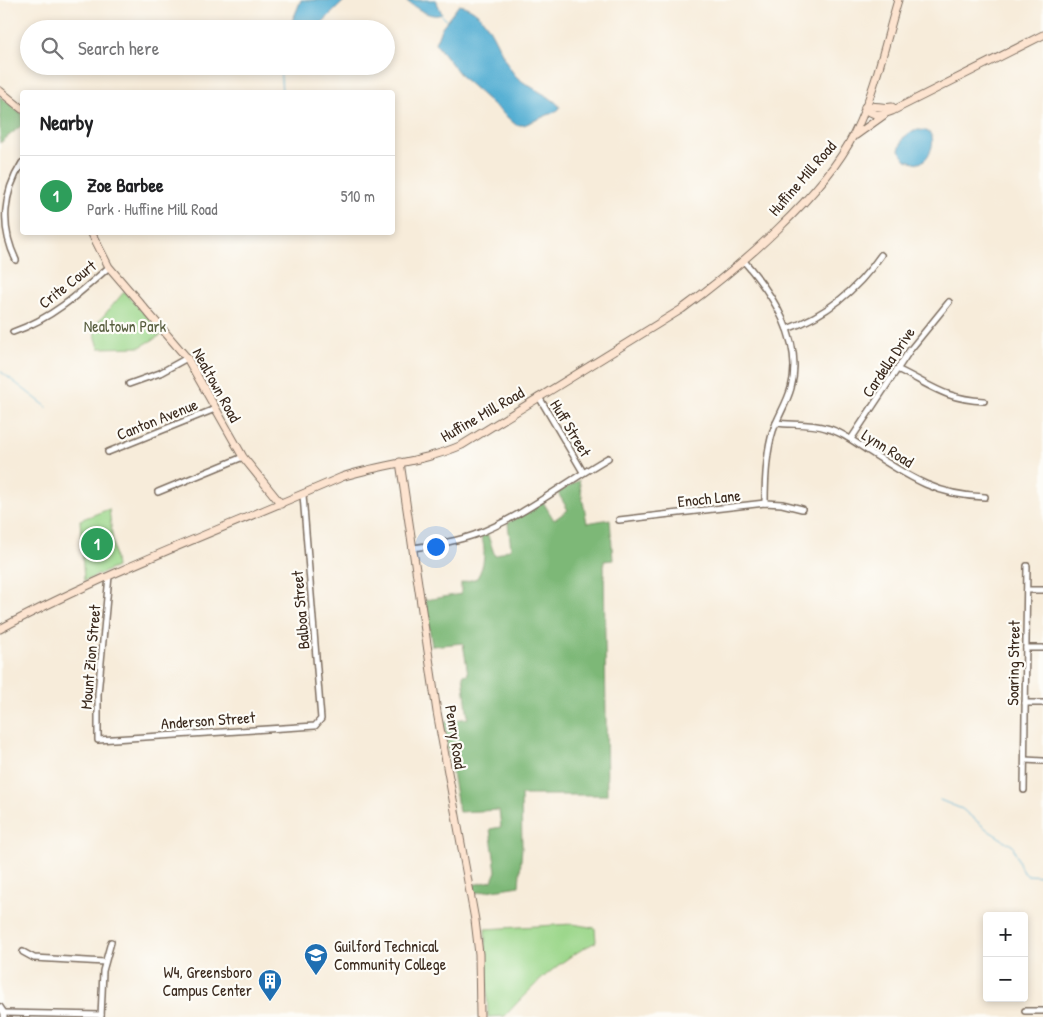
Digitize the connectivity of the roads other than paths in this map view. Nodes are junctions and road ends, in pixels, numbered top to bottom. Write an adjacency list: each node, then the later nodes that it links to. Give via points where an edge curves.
1 (898, 0): 5 (main road, Huffine Mill Road)
2 (1043, 35): 6 (main road)
3 (0, 91): 4 (main road)
4 (20, 106)
5 (865, 107): 6 (main road); 7 (main road, via 874,114); 8 (main road, Huffine Mill Road)
6 (897, 107): 7 (main road)
7 (888, 112): 8 (main road)
8 (852, 139): 13 (main road, Huffine Mill Road, via 812,192)
9 (20, 168): 12 (street, via 5,201 7,238)
10 (93, 235): 14 (main road, Nealtown Road)
11 (881, 255): 16 (street, via 862,281 839,302)
12 (16, 260)
13 (743, 260): 16 (street, via 770,296); 21 (main road, Huffine Mill Road, via 682,309)
14 (109, 267): 17 (street, Crite Court, via 60,309); 18 (main road, Nealtown Road)
15 (949, 302): 19 (street, Cardella Drive)
16 (787, 329): 24 (street, via 792,352 792,381)
17 (12, 332)
18 (187, 358): 20 (street, via 160,373); 23 (main road, Nealtown Road)
19 (897, 369): 22 (street, via 939,392 964,400); 25 (street, Cardella Drive)
20 (129, 384)
21 (538, 397): 29 (main road, Huffine Mill Road, via 462,445 432,456); 30 (street, Huff Street)
22 (984, 401)
23 (215, 409): 26 (street, Canton Avenue); 27 (main road, Nealtown Road)
24 (776, 423): 25 (street, Lynn Road, via 826,428); 34 (street, via 769,450)
25 (851, 439): 33 (street, Lynn Road, via 932,488 954,495)
26 (108, 452)
27 (242, 457): 31 (street); 35 (main road, Nealtown Road)
28 (608, 458): 30 (street)
29 (400, 462): 32 (main road, Huffine Mill Road, via 370,467); 38 (main road, Penry Road)
30 (583, 472): 38 (street, via 540,501 475,535)
31 (158, 492)
32 (303, 495): 35 (main road, Huffine Mill Road); 48 (street, Balboa Street)
33 (986, 497)
34 (765, 503): 36 (street, Enoch Lane); 37 (street, Enoch Lane)
35 (281, 504): 40 (main road, Huffine Mill Road)
36 (802, 509)
37 (619, 520)
38 (413, 548): 61 (main road, Penry Road, via 442,739 475,920)
39 (1027, 566): 41 (street, Soaring Street)
40 (109, 576): 43 (main road, Huffine Mill Road); 49 (street, Mount Zion Street, via 98,694)
41 (1027, 590): 42 (street); 44 (street, Soaring Street)
42 (1043, 590)
43 (0, 629)
44 (1026, 648): 45 (street); 46 (street, Soaring Street)
45 (1043, 648)
46 (1025, 703): 47 (street); 50 (street, Soaring Street)
47 (1043, 703)
48 (319, 723): 49 (street, Anderson Street, via 303,728)
49 (98, 740)
50 (1025, 760): 51 (street); 52 (street, Soaring Street)
51 (1043, 761)
52 (1024, 790)
53 (111, 942): 55 (street)
54 (23, 952): 55 (street, via 34,958)
55 (105, 962): 60 (street)
56 (0, 1007): 59 (street)
57 (1025, 1011): 58 (street)
58 (1043, 1011)
59 (4, 1015): 60 (street)
60 (101, 1016)
61 (480, 1017)

